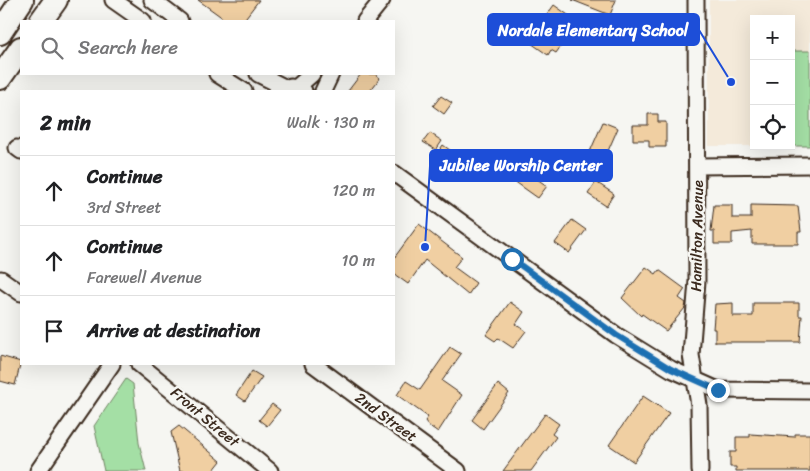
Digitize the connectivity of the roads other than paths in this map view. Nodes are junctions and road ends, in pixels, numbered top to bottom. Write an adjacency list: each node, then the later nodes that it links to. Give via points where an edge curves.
1 (22, 0): 11 (highway)
2 (56, 0): 7 (highway)
3 (113, 0): 8 (street)
4 (152, 0): 9 (street)
5 (382, 0): 10 (street)
6 (696, 0): 22 (street, Hamilton Avenue)
7 (42, 20)
8 (142, 20)
9 (179, 20)
10 (366, 20)
11 (0, 33)
12 (20, 49): 17 (highway)
13 (219, 75): 18 (street)
14 (260, 75): 19 (street)
15 (311, 75): 19 (street)
16 (330, 75): 20 (street)
17 (0, 78)
18 (242, 90)
19 (291, 90)
20 (323, 90)
21 (810, 165): 22 (street)
22 (698, 166): 29 (street, Hamilton Avenue, via 697,281 691,355)
23 (395, 175): 29 (street, via 616,335)
24 (1, 279): 25 (street)
25 (20, 292)
26 (111, 365): 31 (street)
27 (140, 365): 32 (street, Front Street)
28 (313, 365): 33 (street, 2nd Street)
29 (695, 380): 30 (street, via 718,390); 34 (street, Hamilton Avenue)
30 (810, 390)
31 (38, 471)
32 (270, 471)
33 (458, 471)
34 (700, 471)

